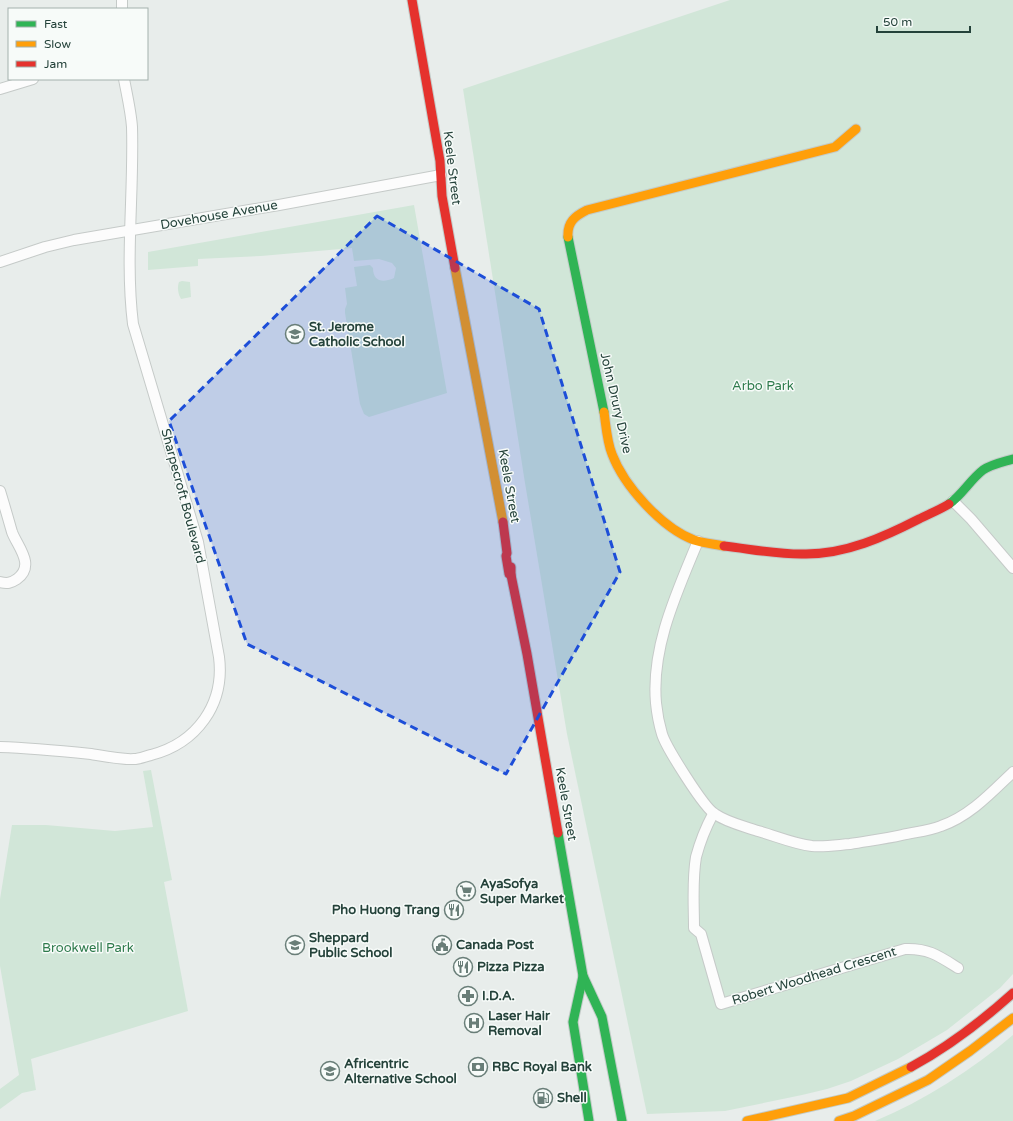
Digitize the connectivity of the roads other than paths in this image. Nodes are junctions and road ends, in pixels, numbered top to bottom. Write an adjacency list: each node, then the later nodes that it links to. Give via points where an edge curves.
1 (412, 0): 6 (main road, Keele Street)
2 (30, 80): 4 (street)
3 (124, 80): 7 (street, Sharpecroft Boulevard, via 132,126)
4 (0, 90)
5 (856, 129): 12 (main road, John Drury Drive, via 835,147 587,210 578,214 568,226 612,454 623,476 650,511 665,523)
6 (441, 175): 7 (street, Dovehouse Avenue); 19 (main road, Keele Street, via 442,196 502,518 509,574 528,654)
7 (131, 230): 8 (street, Dovehouse Avenue, via 45,247); 15 (street, Sharpecroft Boulevard, via 133,324 198,542 219,657 218,688 210,710 197,728 177,745 157,754 134,759)
8 (0, 262)
9 (1013, 459): 11 (main road, John Drury Drive, via 984,470)
10 (0, 491): 14 (street, via 25,563 20,577 11,583)
11 (953, 501): 12 (main road, John Drury Drive, via 901,528 864,543 823,554 764,552); 13 (street)
12 (698, 541): 17 (street, via 660,648 656,704 662,734 694,788)
13 (1013, 568)
14 (0, 582)
15 (0, 747)
16 (1013, 772): 17 (street, via 985,799 953,821 891,838 813,846 726,821)
17 (713, 814): 18 (street, Robert Woodhead Crescent, via 696,857 693,883 694,928 701,934 721,1004 896,950 915,948 932,952)
18 (958, 968)
19 (583, 976): 22 (main road, Keele Street, via 573,1022); 23 (main road, Keele Street, via 602,1017)
20 (1013, 993): 24 (main road, via 972,1029 901,1074 849,1098)
21 (1013, 1018): 25 (main road, via 928,1080)
22 (590, 1121)
23 (622, 1121)
24 (747, 1121)
25 (839, 1121)

